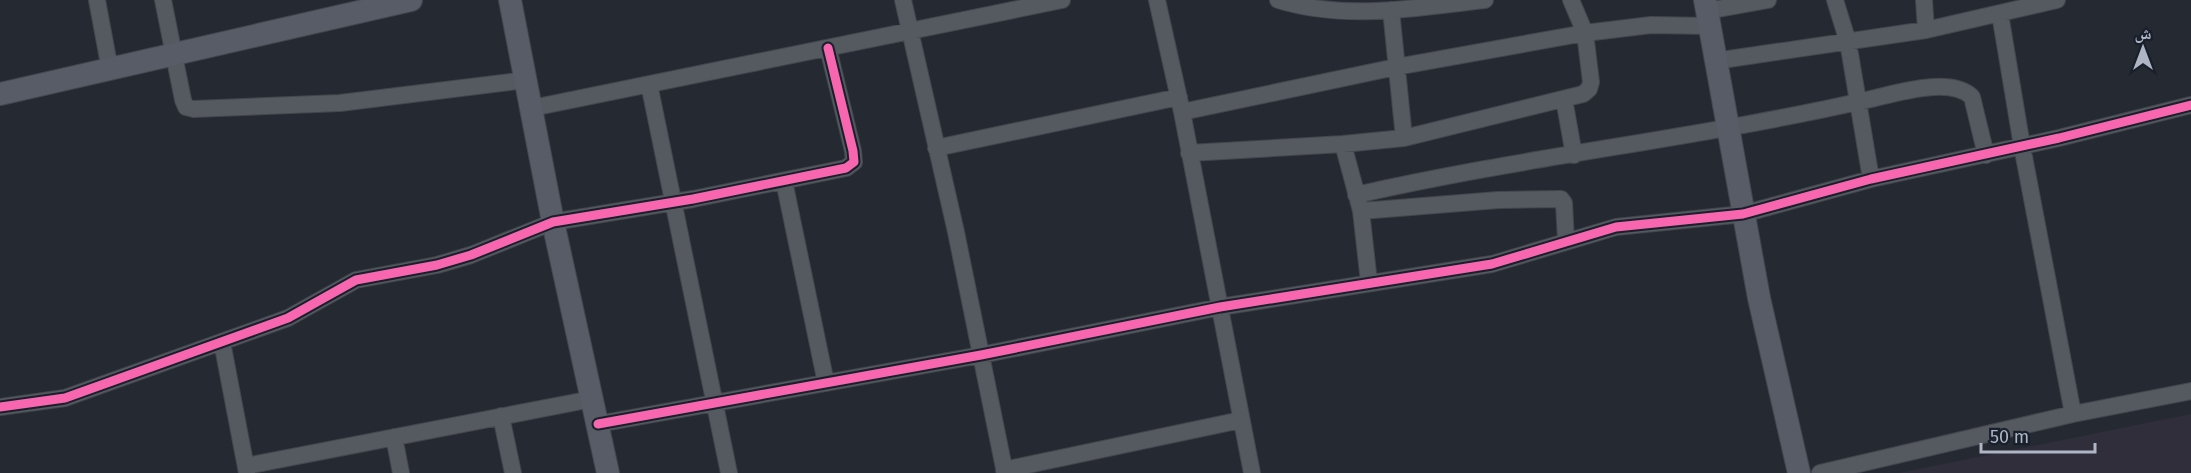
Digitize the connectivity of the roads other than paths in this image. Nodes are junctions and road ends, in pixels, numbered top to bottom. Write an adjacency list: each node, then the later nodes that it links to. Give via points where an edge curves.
1 (97, 0): 25 (street, via 108,59)
2 (163, 0): 23 (street)
3 (411, 0): 23 (street)
4 (510, 0): 27 (street)
5 (903, 0): 19 (street)
6 (1062, 0): 19 (street)
7 (1157, 0): 32 (street)
8 (1278, 0): 15 (street, via 1309,9 1359,13)
9 (1485, 0): 15 (street)
10 (1571, 0): 20 (street)
11 (1768, 0): 16 (street)
12 (1835, 0): 21 (street)
13 (1924, 0): 18 (street)
14 (2057, 0): 17 (street)
15 (1391, 10): 26 (street)
16 (1707, 12): 20 (street, via 1652,25); 24 (street)
17 (2000, 14): 18 (street); 38 (street)
18 (1926, 30): 21 (street)
19 (909, 31): 22 (street); 39 (street)
20 (1585, 33): 26 (street); 30 (street, via 1589,89)
21 (1848, 42): 24 (street); 31 (street)
22 (828, 48): 28 (street); 44 (street, via 854,162 846,168)
23 (174, 55): 25 (street); 27 (street, via 183,100 186,107 194,110 340,103)
24 (1715, 61): 35 (street)
25 (122, 67): 29 (street)
26 (1396, 67): 32 (street); 36 (street)
27 (526, 80): 34 (street)
28 (649, 84): 34 (street); 45 (street)
29 (0, 94)
30 (1564, 99): 36 (street); 41 (street)
31 (1859, 102): 35 (street); 42 (street, via 1920,89 1965,91 1971,97); 43 (street)
32 (1180, 104): 39 (street); 40 (street)
33 (2191, 105): 38 (street)
34 (532, 108): 48 (street)
35 (1728, 129): 41 (street); 47 (street)
36 (1404, 138): 37 (street)
37 (1343, 144): 40 (street); 46 (street)
38 (2022, 146): 42 (street); 59 (street)
39 (936, 148): 53 (street)
40 (1189, 153): 51 (street)
41 (1574, 154): 46 (street, via 1466,171)
42 (1986, 154): 43 (street)
43 (1871, 179): 47 (street)
44 (784, 181): 45 (street); 54 (street)
45 (672, 202): 48 (street); 57 (street)
46 (1358, 203): 49 (street, via 1561,199); 50 (street)
47 (1743, 214): 49 (street, via 1625,225); 71 (street)
48 (553, 222): 52 (street, via 471,255 356,280 288,318); 56 (street)
49 (1566, 241): 50 (street, via 1492,264)
50 (1369, 282): 51 (street)
51 (1220, 307): 53 (street); 61 (street)
52 (222, 342): 58 (street, via 65,398); 64 (street)
53 (981, 355): 54 (street); 65 (street)
54 (826, 382): 57 (street)
55 (2191, 391): 59 (street)
56 (592, 399): 60 (street); 62 (street)
57 (714, 402): 62 (street); 69 (street)
58 (0, 407)
59 (2073, 414): 72 (street)
60 (501, 416): 63 (street); 67 (street)
61 (1241, 420): 65 (street); 70 (street)
62 (598, 424): 68 (street)
63 (394, 437): 64 (street); 66 (street)
64 (246, 470)
65 (1004, 471)
66 (401, 473)
67 (513, 473)
68 (608, 473)
69 (729, 473)
70 (1252, 473)
71 (1799, 473)
72 (1820, 473)

